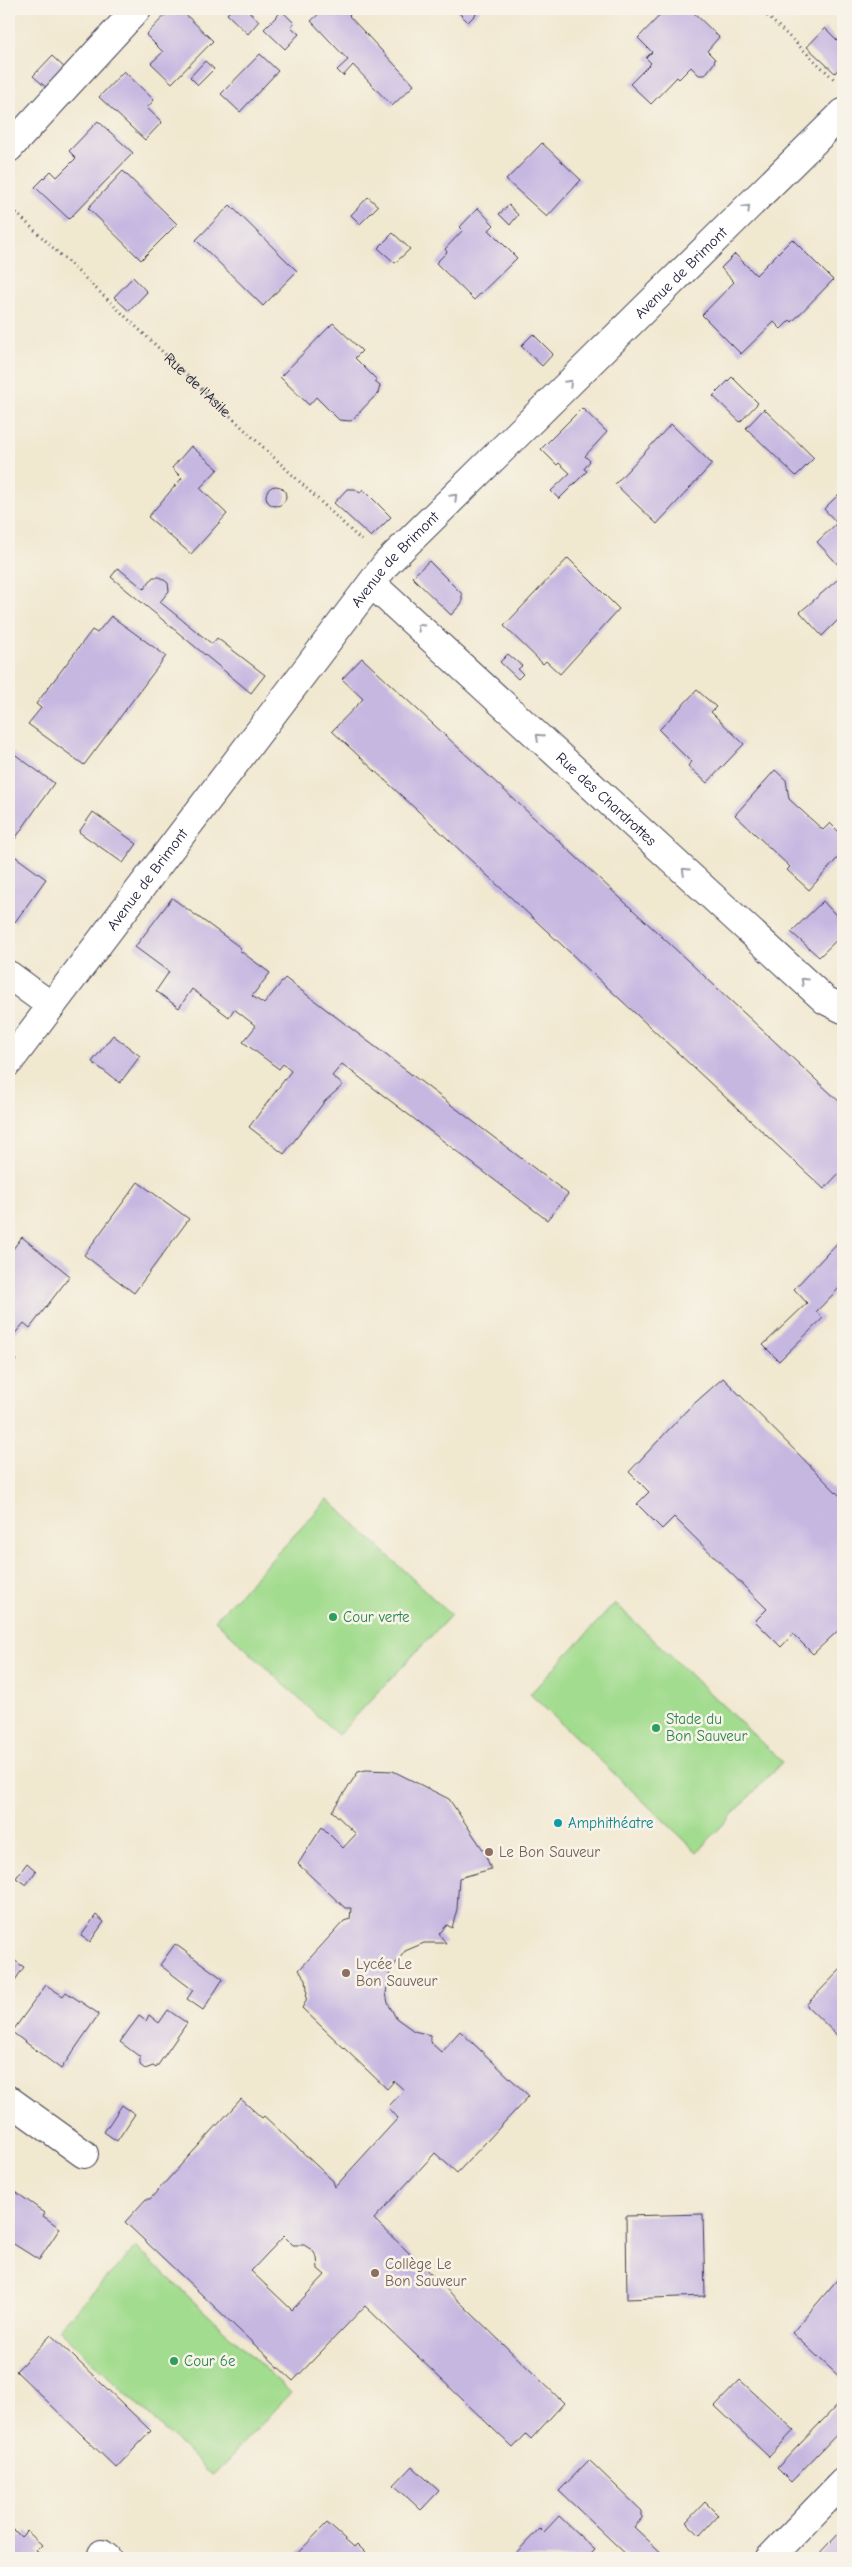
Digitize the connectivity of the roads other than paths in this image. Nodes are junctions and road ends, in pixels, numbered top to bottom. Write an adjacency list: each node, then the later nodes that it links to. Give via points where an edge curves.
1 (137, 9): 3 (street)
2 (843, 113): 4 (street, Avenue de Brimont, one-way to 2)
3 (9, 148)
4 (379, 574): 6 (street, Avenue de Brimont); 7 (street, Rue des Chardrottes, one-way to 4, via 818,994)
5 (9, 975): 6 (street)
6 (50, 1005): 8 (street, Avenue de Brimont)
7 (843, 1009)
8 (9, 1062)
9 (9, 2100): 10 (street)
10 (84, 2154)
11 (843, 2482): 12 (street)
12 (770, 2558)

